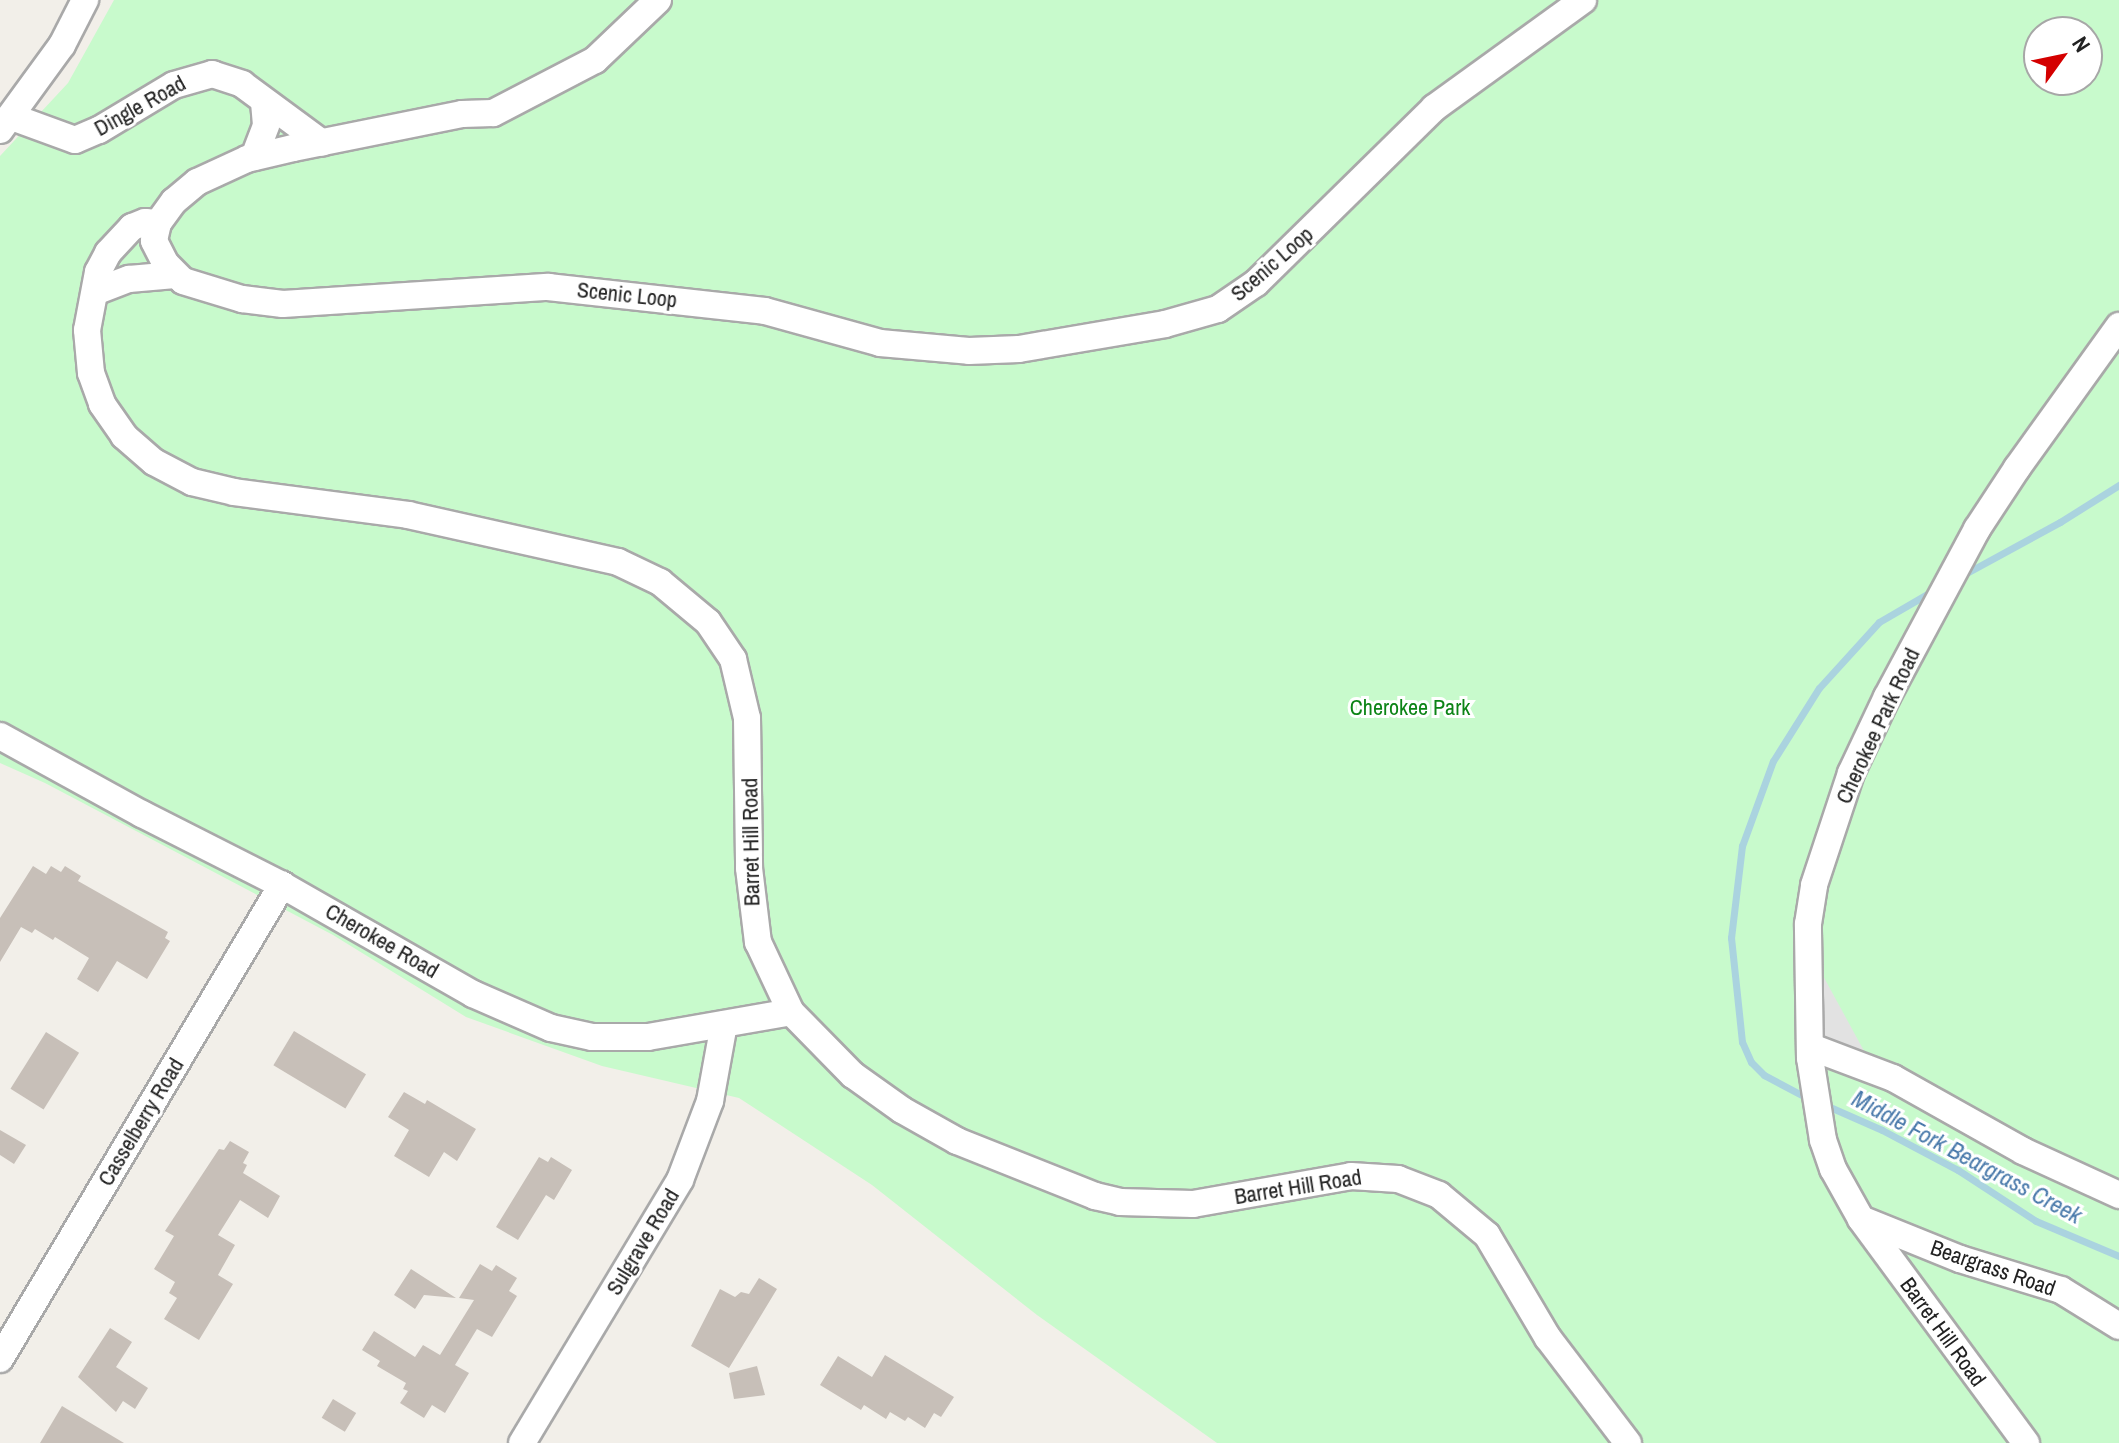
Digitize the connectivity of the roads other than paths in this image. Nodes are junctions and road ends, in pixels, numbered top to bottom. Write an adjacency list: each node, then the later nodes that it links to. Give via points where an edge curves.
1 (85, 0): 5 (street, via 62,45)
2 (658, 0): 6 (street, via 595,60 493,113 462,114)
3 (1583, 0): 9 (street, Scenic Loop, via 1423,118 1256,283 1218,309 1165,324 1019,349 969,351 880,343 765,311 562,288 283,304 242,299)
4 (264, 102): 5 (street, Dingle Road, via 242,84 208,74 174,85 75,140); 6 (street, Dingle Road); 7 (street, via 266,125)
5 (6, 123)
6 (322, 143): 7 (street)
7 (254, 157): 8 (street, via 197,182)
8 (158, 223): 9 (street, via 154,241); 10 (street, Barret Hill Road, via 132,227 108,253 98,272)
9 (175, 275): 10 (street, via 129,279)
10 (97, 291): 14 (street, Barret Hill Road, via 87,330 88,355 102,404 135,448 175,475 234,492 408,515 587,553 660,582 708,622 733,659 740,680 747,718 752,918)
11 (2119, 326): 16 (street, Cherokee Park Road, via 1977,529 1851,773 1814,885 1808,924)
12 (0, 736): 13 (street, Cherokee Road)
13 (282, 885): 15 (street, Cherokee Road, via 473,994 551,1028 592,1037 648,1037); 20 (street, Casselberry Road)
14 (791, 1012): 15 (street, Cherokee Road); 22 (street, Barret Hill Road, via 853,1075 902,1110 957,1141 1095,1196 1145,1205 1193,1204 1351,1176 1398,1179 1439,1195 1487,1235 1548,1338)
15 (724, 1024): 21 (street, Sulgrave Road, via 710,1101 680,1180)
16 (1810, 1052): 17 (street, via 1893,1078 2023,1151); 18 (street, Cherokee Park Road, via 1823,1140)
17 (2119, 1195)
18 (1861, 1219): 19 (street, Beargrass Road, via 1960,1259 2061,1290); 23 (street, Barret Hill Road)
19 (2119, 1326)
20 (0, 1359)
21 (522, 1443)
22 (1628, 1443)
23 (2026, 1443)

